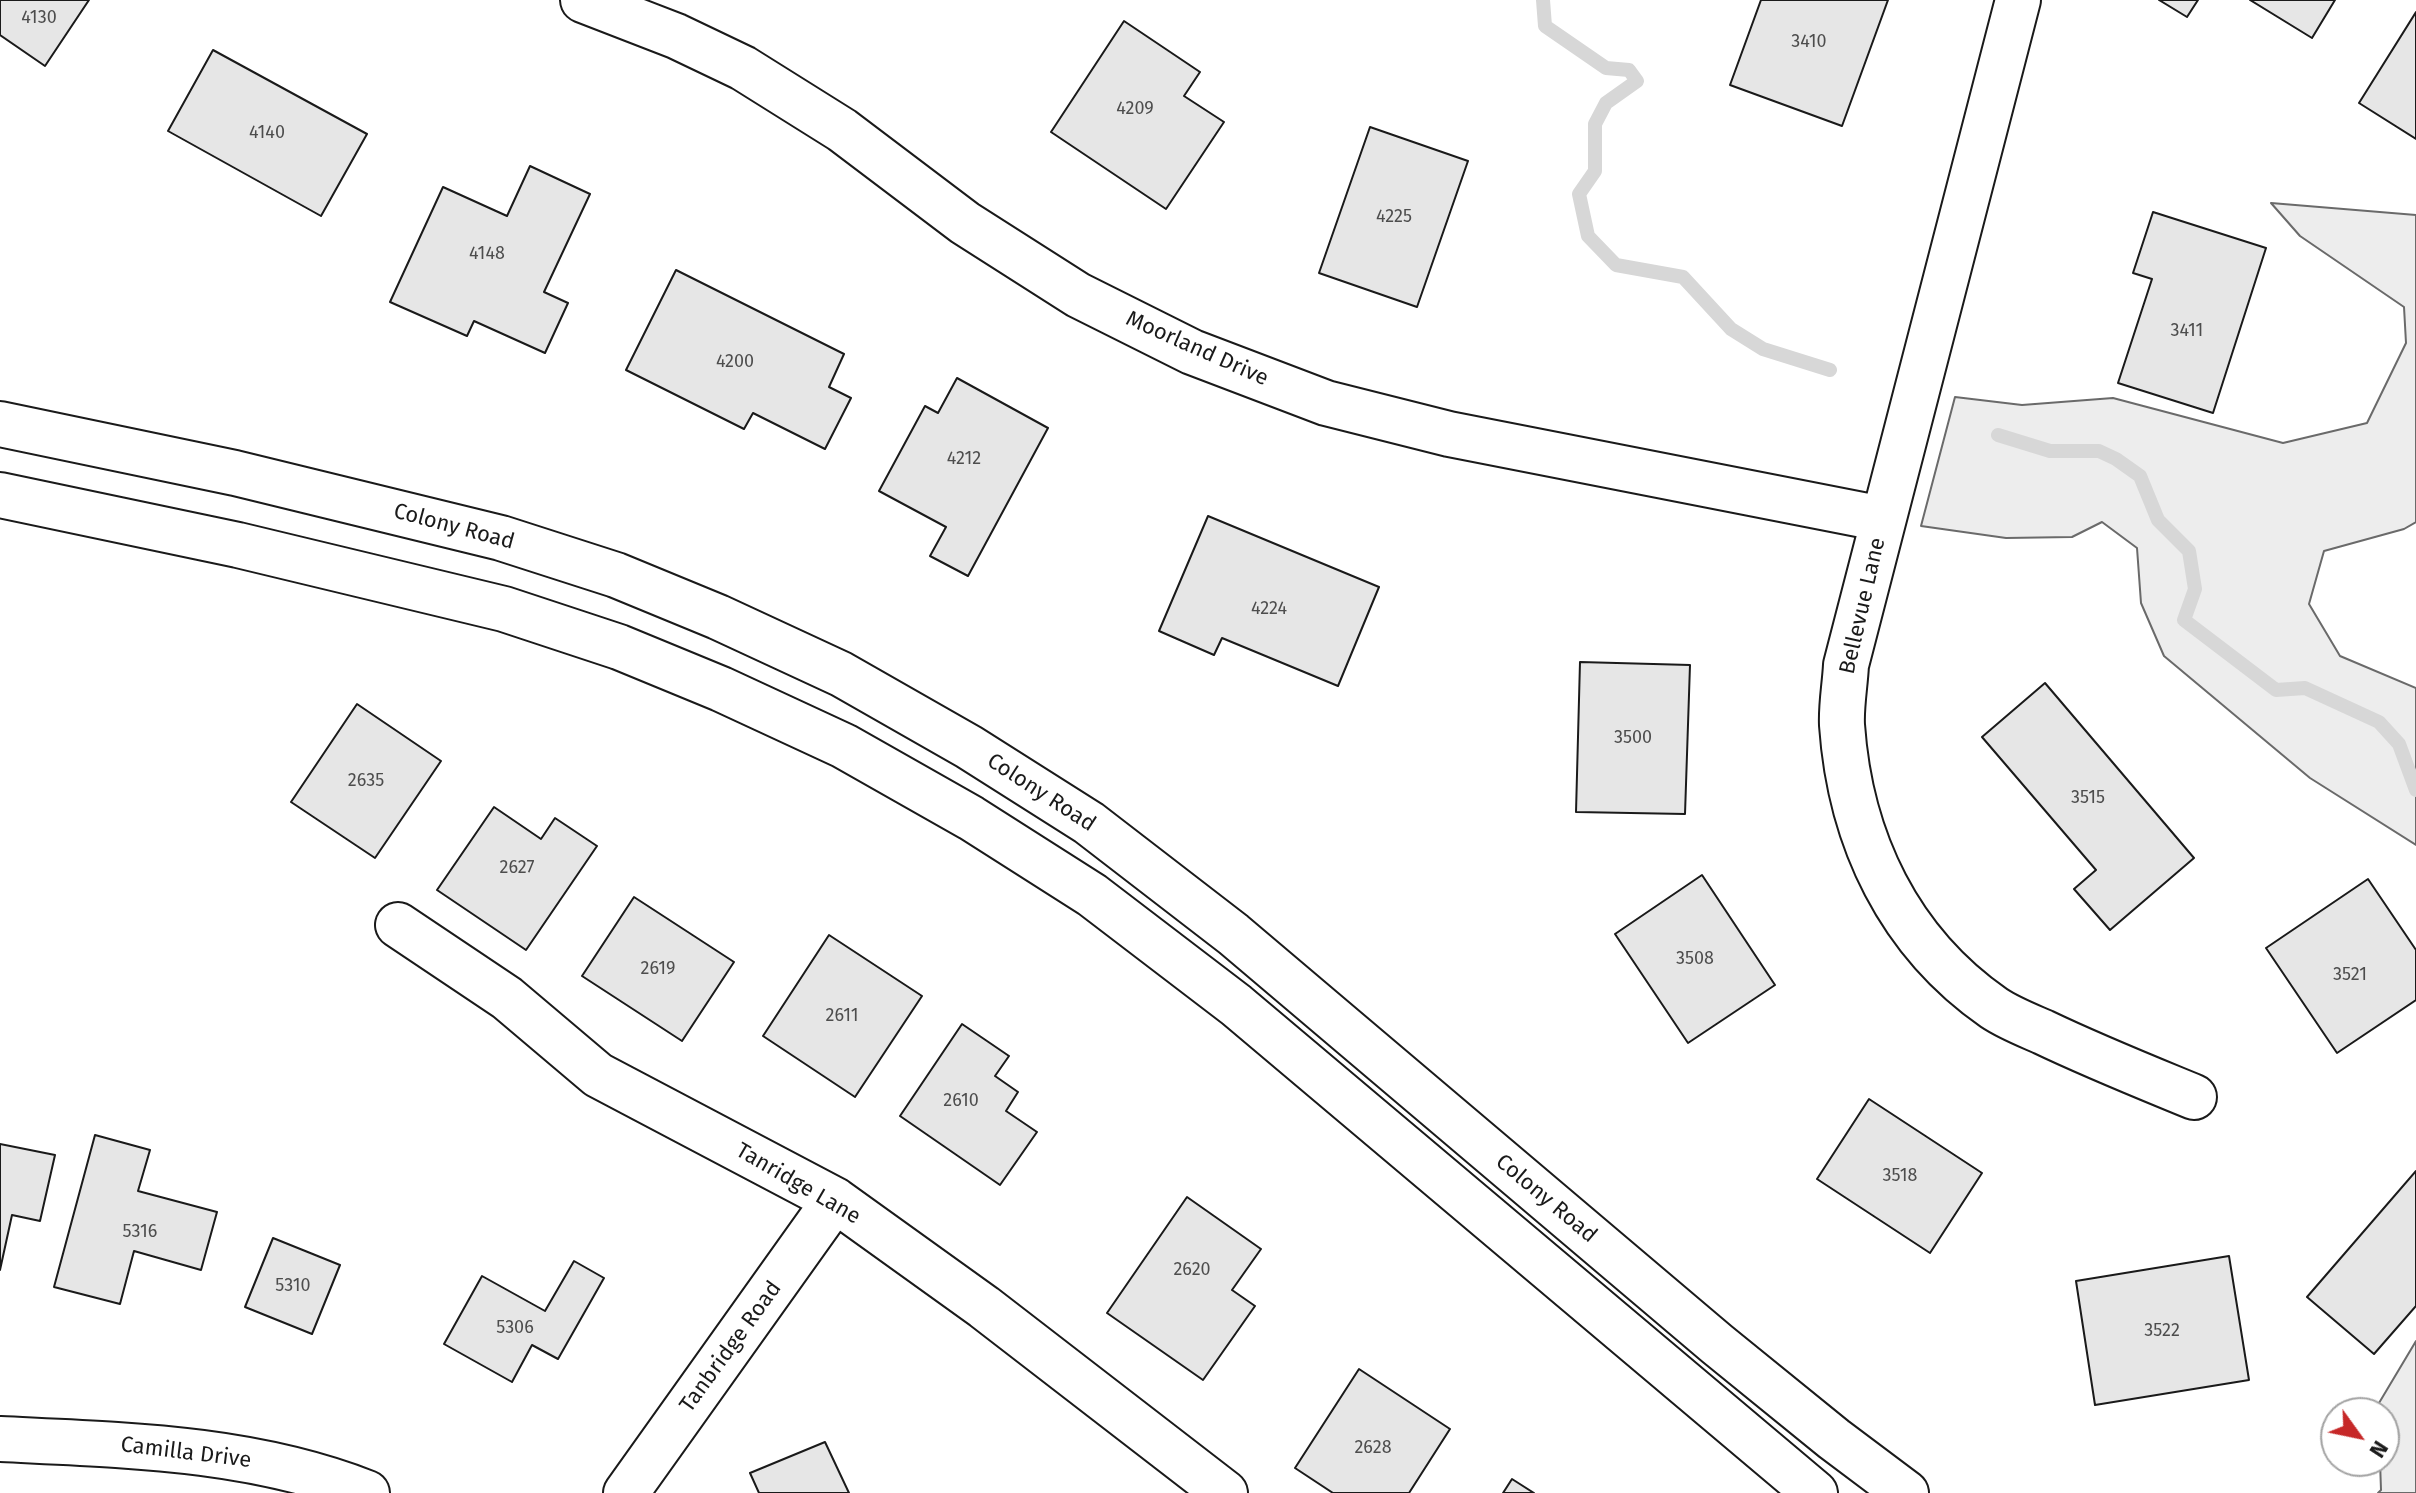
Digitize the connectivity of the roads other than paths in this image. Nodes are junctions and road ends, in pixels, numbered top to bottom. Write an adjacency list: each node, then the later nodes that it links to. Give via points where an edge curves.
1 (583, 0): 5 (street, Moorland Drive, via 743,68 842,130 1002,247 1078,295 1192,352 1326,403 1449,434)
2 (2018, 0): 5 (street, Bellevue Lane)
3 (0, 424): 14 (street, Colony Road, via 235,473 501,538 616,575 841,674 1089,823 1233,934 1717,1344)
4 (0, 495): 13 (street, via 504,609 619,647 844,746 1092,895 1236,1005)
5 (1883, 519): 7 (street, Bellevue Lane, via 1846,665 1842,722 1858,822 1884,884 1911,929 1950,974 1997,1010)
6 (398, 925): 8 (street, Tanridge Lane, via 507,998 598,1075)
7 (2194, 1097)
8 (835, 1200): 11 (street, Tanbridge Road); 12 (street, Tanridge Lane)
9 (0, 1439): 10 (street, Camilla Drive, via 171,1448 269,1463)
10 (367, 1493)
11 (626, 1493)
12 (1225, 1493)
13 (1815, 1493)
14 (1906, 1493)

